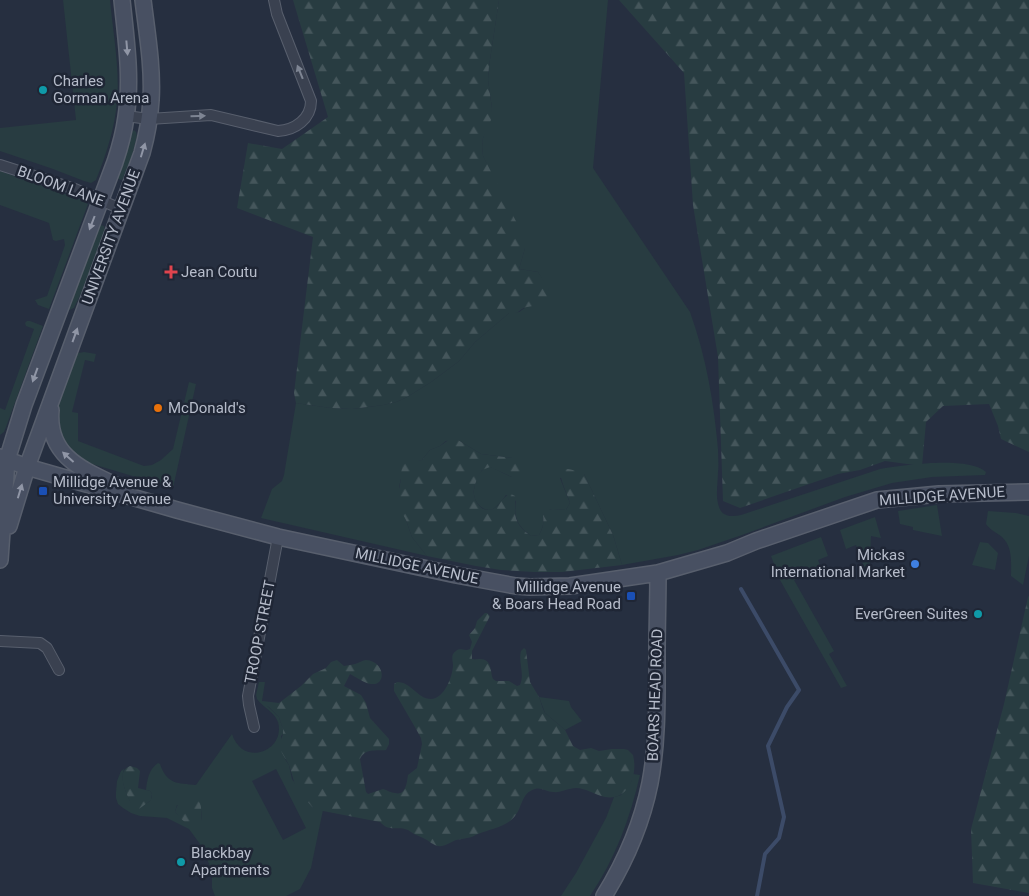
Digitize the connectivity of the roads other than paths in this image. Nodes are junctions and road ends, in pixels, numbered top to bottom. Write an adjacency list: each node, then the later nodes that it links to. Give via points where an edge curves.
1 (122, 0): 4 (main road, UNIVERSITY AVENUE, one-way to 4, via 129,80)
2 (143, 0): 5 (main road, UNIVERSITY AVENUE, via 150,65)
3 (274, 0): 5 (street, one-way to 3, via 219,116 278,131 293,128 305,119 311,109 311,101)
4 (126, 116): 5 (street); 7 (main road, UNIVERSITY AVENUE, via 123,136)
5 (150, 118): 8 (main road, UNIVERSITY AVENUE, one-way to 5, via 142,153)
6 (0, 164): 7 (street, BLOOM LANE)
7 (101, 200): 8 (street, BLOOM LANE); 10 (main road, UNIVERSITY AVENUE, one-way to 10)
8 (121, 209): 9 (main road, UNIVERSITY AVENUE, one-way to 8)
9 (52, 398): 11 (main road, UNIVERSITY AVENUE); 15 (main road, one-way to 9, via 91,473 66,456 52,431)
10 (4, 458): 11 (main road, MILLIDGE AVENUE); 17 (main road, UNIVERSITY AVENUE)
11 (27, 467): 15 (main road, MILLIDGE AVENUE); 17 (main road, UNIVERSITY AVENUE, one-way to 11)
12 (1012, 491): 13 (main road, MILLIDGE AVENUE); 14 (main road, MILLIDGE AVENUE); 18 (main road, MILLIDGE AVENUE, via 877,500 727,553)
13 (1029, 492)
14 (1029, 496)
15 (157, 505): 16 (main road, MILLIDGE AVENUE)
16 (278, 537): 18 (main road, MILLIDGE AVENUE, via 516,586 570,586); 21 (street, TROOP STREET, via 248,696)
17 (1, 555)
18 (658, 573): 22 (main road, BOARS HEAD ROAD, via 656,730 650,784 625,856)
19 (0, 640): 20 (street, via 44,645)
20 (59, 670)
21 (254, 727)
22 (604, 896)

